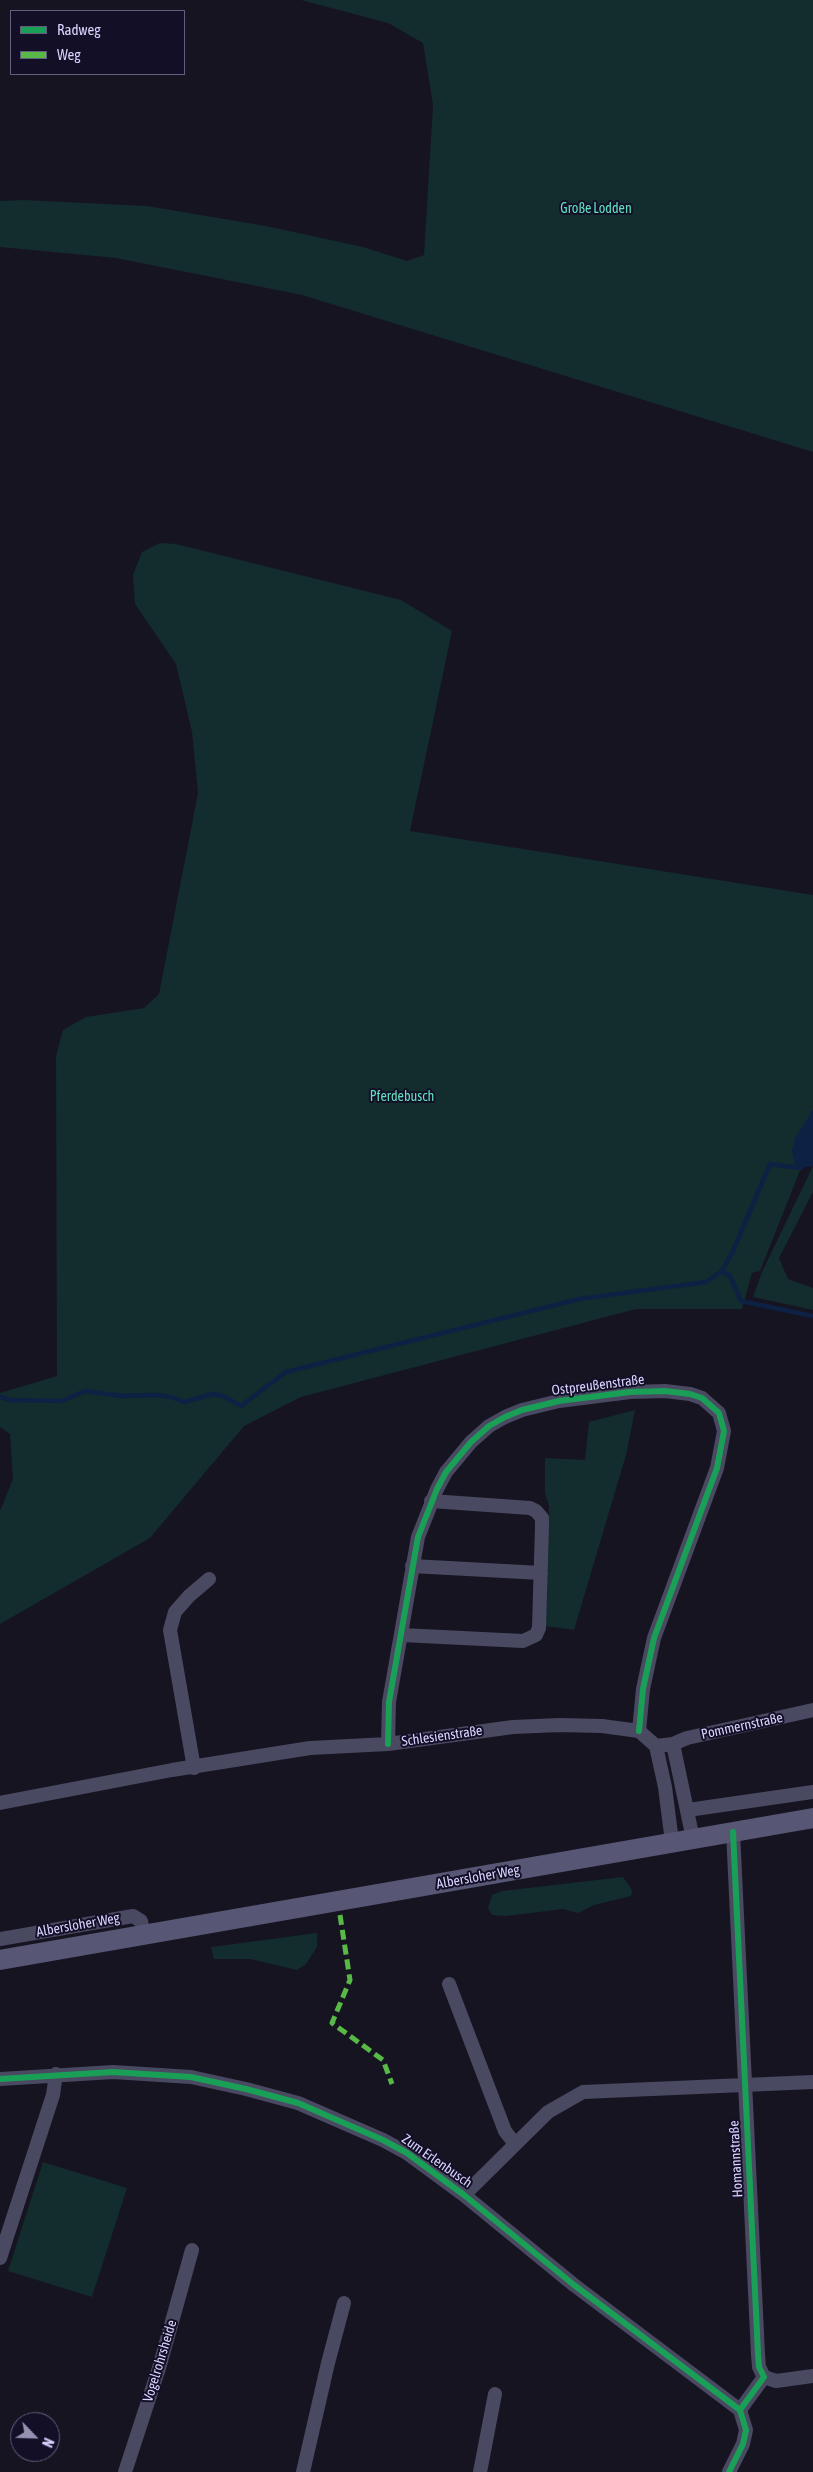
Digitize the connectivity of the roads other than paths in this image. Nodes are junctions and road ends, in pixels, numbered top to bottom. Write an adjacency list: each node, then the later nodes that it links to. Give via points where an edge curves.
1 (431, 1501): 2 (street, Ostpreußenstraße); 3 (street, via 536,1511 542,1518); 7 (street, Ostpreußenstraße, via 446,1472 471,1442 489,1426 522,1410 560,1400 665,1391 702,1398 717,1410 724,1430 717,1468 654,1638 643,1688)
2 (412, 1566): 3 (street); 5 (street, Ostpreußenstraße)
3 (540, 1573): 5 (street, via 539,1628 531,1639)
4 (208, 1579): 11 (street, via 175,1612 170,1630)
5 (402, 1635): 8 (street, Ostpreußenstraße, via 389,1702)
6 (813, 1710): 9 (street, Pommernstraße, via 687,1738)
7 (639, 1731): 8 (street, Schlesienstraße, via 602,1726 513,1727); 10 (street)
8 (388, 1744): 11 (street, Schlesienstraße, via 310,1748)
9 (673, 1744): 10 (street); 14 (street)
10 (656, 1746): 18 (street)
11 (194, 1768): 13 (street, Schlesienstraße)
12 (813, 1792): 14 (street)
13 (0, 1803)
14 (688, 1810): 17 (street)
15 (813, 1818): 16 (main road, Albersloher Weg)
16 (733, 1832): 17 (main road, Albersloher Weg); 26 (street, Homannstraße)
17 (694, 1839): 18 (main road, Albersloher Weg)
18 (672, 1842): 19 (main road, Albersloher Weg)
19 (144, 1935): 20 (street, Albersloher Weg, via 141,1921 133,1916); 21 (main road, Albersloher Weg)
20 (0, 1939)
21 (0, 1960)
22 (449, 1984): 27 (street, via 505,2132)
23 (56, 2074): 24 (street, Zum Erlenbusch); 28 (street, Zum Erlenbusch, via 113,2072 190,2077 298,2103 406,2153); 30 (street, via 53,2095)
24 (0, 2079)
25 (813, 2082): 26 (street, Zum Erlenbusch)
26 (745, 2084): 27 (street, Zum Erlenbusch, via 583,2092 548,2112); 33 (street, Homannstraße, via 758,2354)
27 (515, 2144): 28 (street, Zum Erlenbusch)
28 (464, 2194): 35 (street, Zum Erlenbusch, via 574,2285)
29 (192, 2250): 36 (street, Vogelrohrsheide, via 159,2368)
30 (0, 2258)
31 (344, 2303): 37 (street)
32 (813, 2376): 33 (street, via 776,2381)
33 (764, 2377): 35 (street)
34 (495, 2394): 38 (street)
35 (740, 2410): 39 (street, via 746,2430)
36 (125, 2472)
37 (302, 2472)
38 (480, 2472)
39 (729, 2472)

